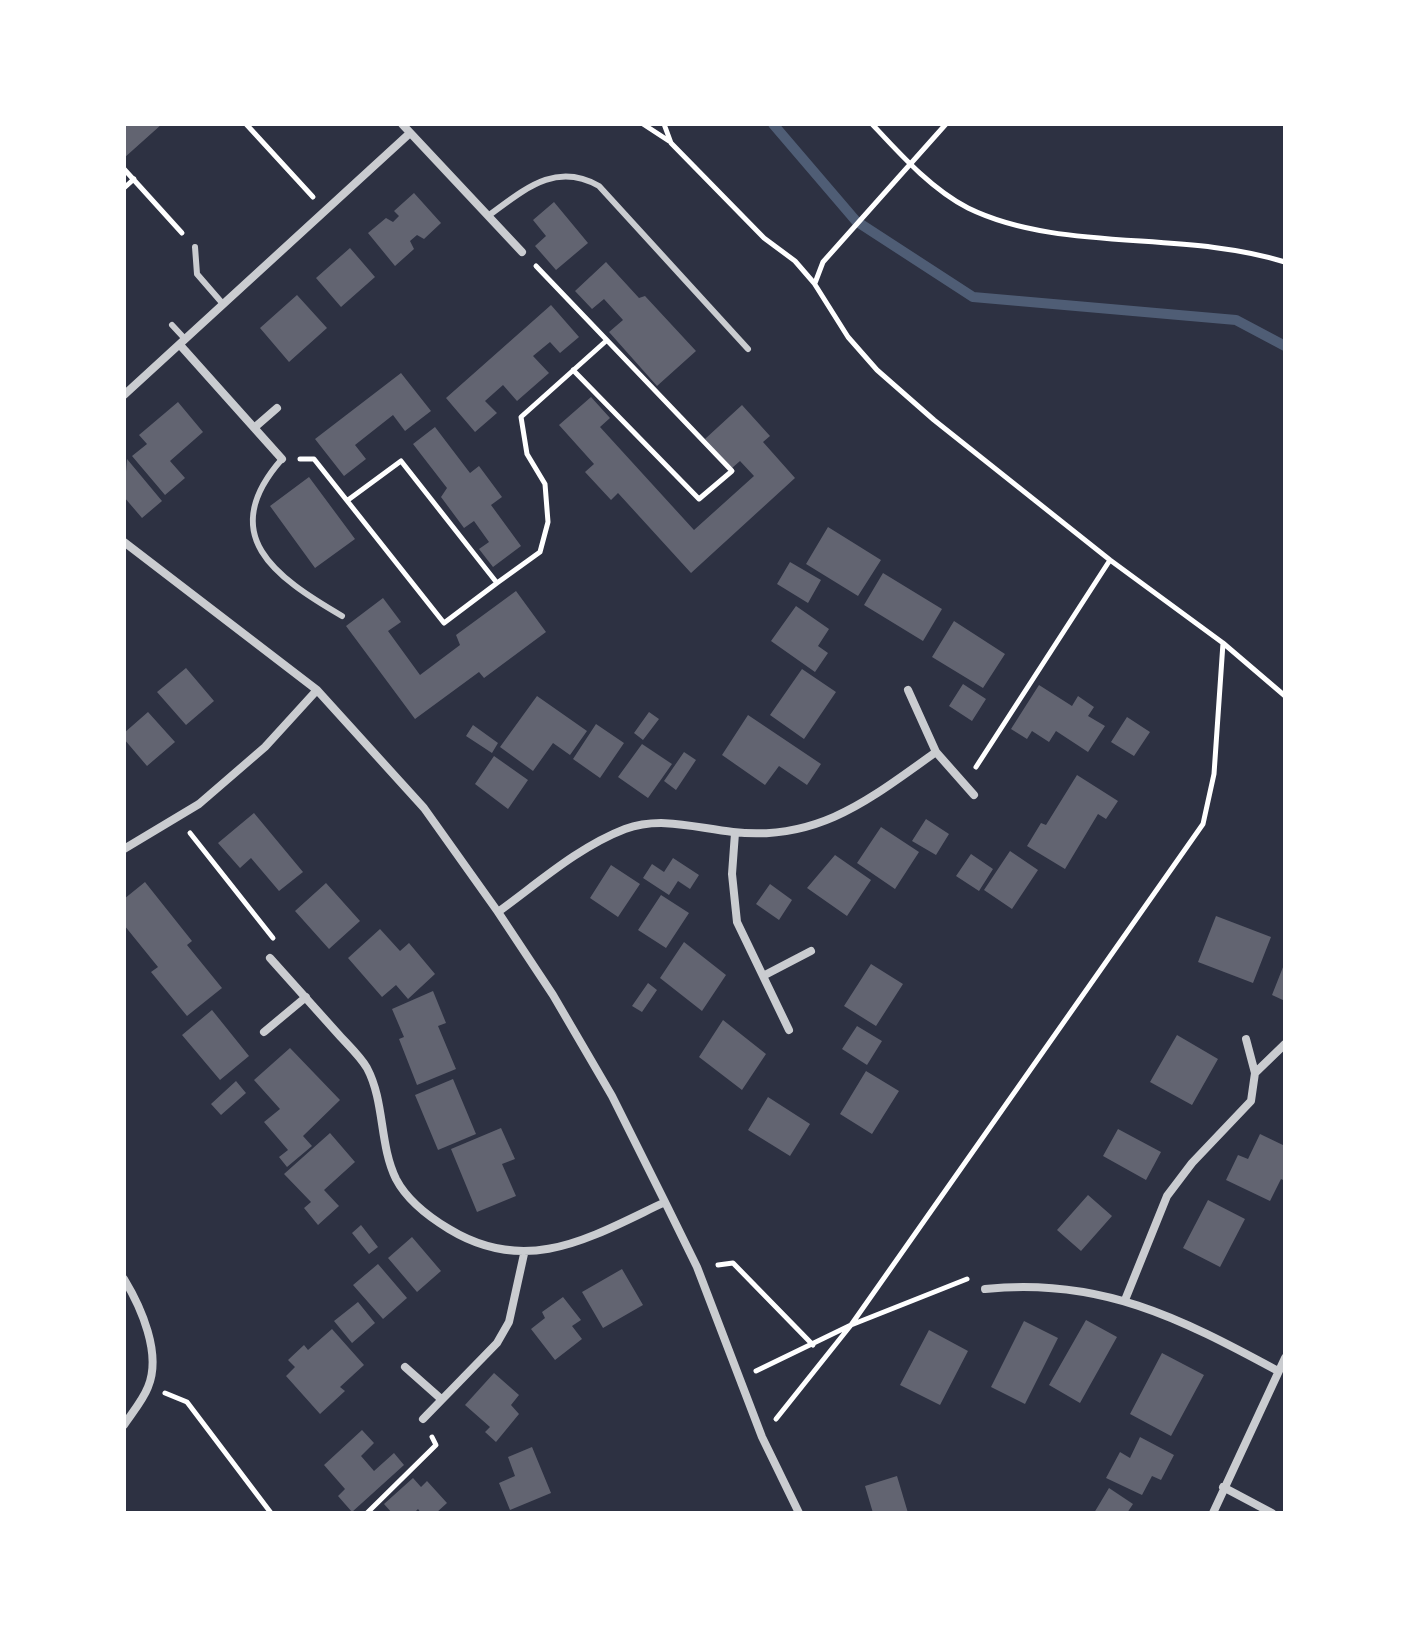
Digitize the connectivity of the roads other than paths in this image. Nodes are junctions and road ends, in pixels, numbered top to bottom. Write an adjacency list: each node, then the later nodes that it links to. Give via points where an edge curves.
1 (402, 124): 2 (street)
2 (410, 133): 3 (street); 6 (street)
3 (488, 216): 5 (street); 9 (lane, via 537,180 584,178 599,186)
4 (195, 247): 6 (lane, via 197,274)
5 (522, 252)
6 (223, 304): 8 (street)
7 (172, 325): 8 (lane)
8 (182, 342): 10 (street); 12 (street)
9 (748, 349)
10 (124, 395)
11 (277, 408): 12 (street)
12 (254, 428): 13 (street)
13 (282, 459): 15 (lane, via 255,496 250,519 254,538 277,573)
14 (124, 542): 16 (street)
15 (342, 616)
16 (317, 690): 21 (street, via 265,747 178,818); 22 (street, via 424,808)
17 (908, 690): 18 (street)
18 (936, 752): 19 (street); 20 (street, via 838,818 785,830)
19 (974, 795)
20 (735, 833): 22 (street, via 676,822 626,829 580,853); 25 (street, via 737,922)
21 (124, 849)
22 (498, 912): 32 (street, via 612,1096)
23 (811, 951): 25 (street)
24 (270, 958): 26 (street)
25 (763, 976): 27 (street)
26 (306, 997): 28 (street); 33 (street, via 366,1066 397,1180 414,1202 462,1237)
27 (789, 1030)
28 (264, 1032)
29 (1246, 1039): 31 (street)
30 (1285, 1044): 31 (street)
31 (1255, 1073): 36 (street, via 1251,1101 1167,1196)
32 (665, 1202): 33 (street, via 596,1235); 44 (street, via 697,1267 737,1380)
33 (524, 1254): 40 (street, via 503,1333)
34 (124, 1279): 42 (street, via 140,1305 150,1350 149,1385)
35 (985, 1289): 36 (street, via 1081,1289)
36 (1125, 1300): 39 (street, via 1208,1333)
37 (1285, 1358): 39 (street)
38 (405, 1367): 40 (street)
39 (1278, 1371): 43 (street)
40 (440, 1398): 41 (street)
41 (423, 1419)
42 (124, 1425)
43 (1223, 1487): 45 (street); 46 (street)
44 (799, 1513)
45 (1213, 1513)
46 (1272, 1513)

